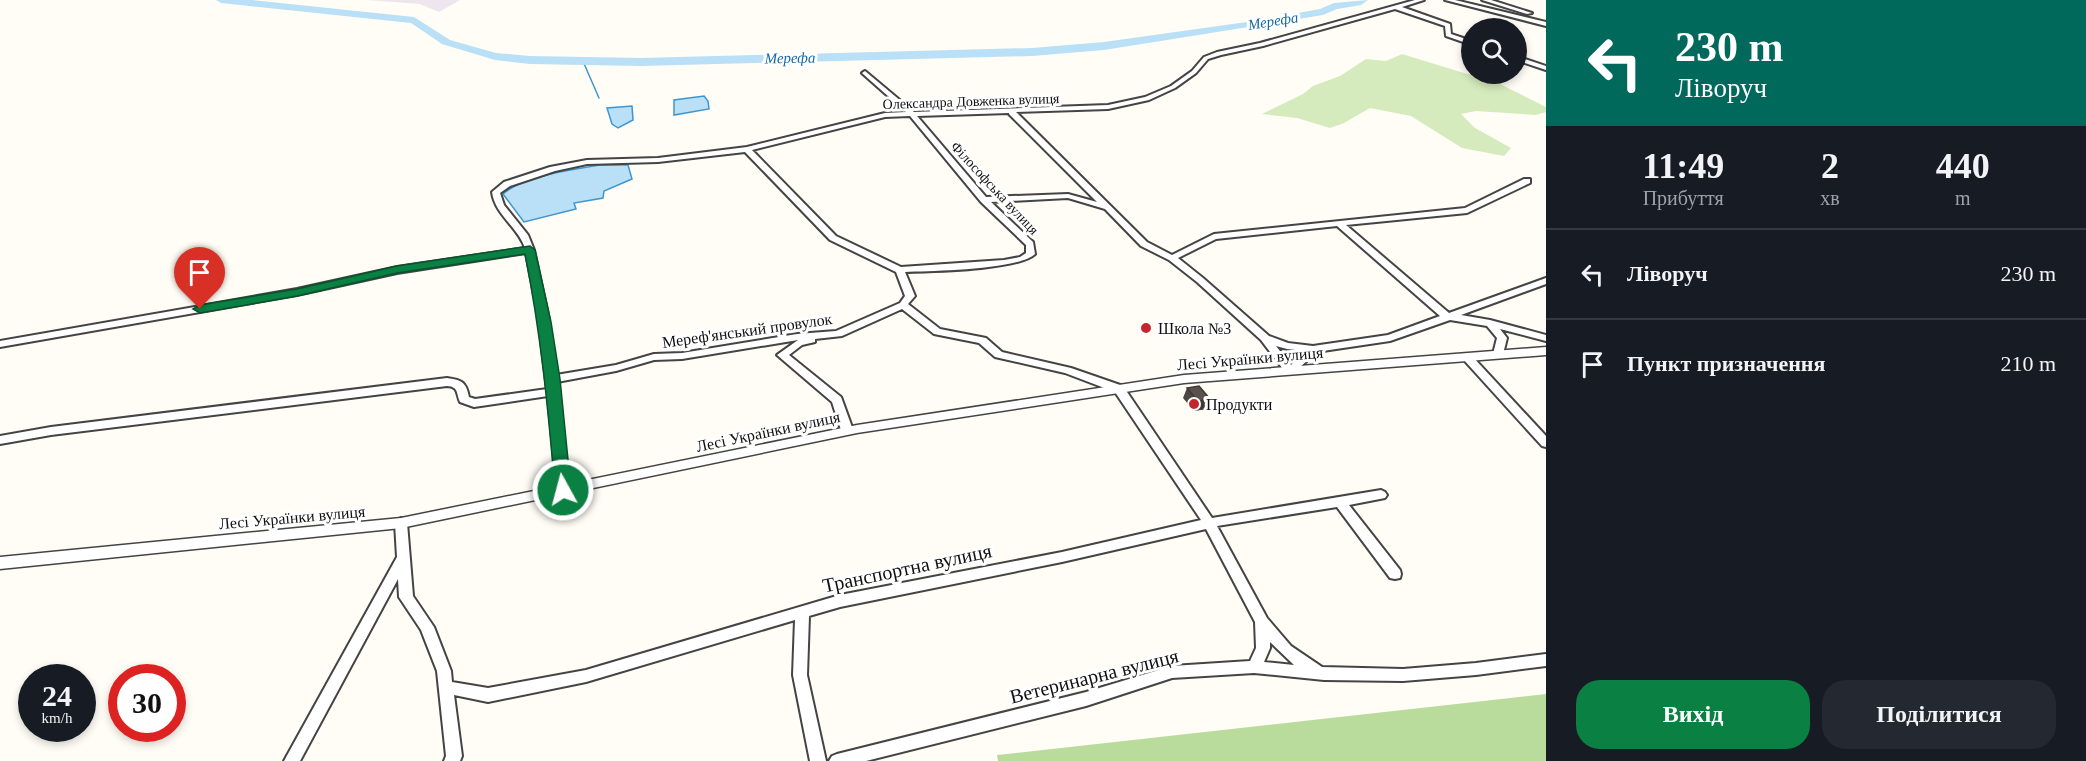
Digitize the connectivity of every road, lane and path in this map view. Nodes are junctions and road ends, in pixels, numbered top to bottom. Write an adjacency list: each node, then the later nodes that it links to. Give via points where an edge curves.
1 (1421, 0): 4 (street, Олександра Довженка вулиця)
2 (1448, 0): 6 (street)
3 (1485, 0): 5 (street)
4 (1395, 7): 7 (street, via 1440,21 1448,25 1448,35); 11 (street, Олександра Довженка вулиця, via 1262,45 1219,53 1206,58 1173,87 1147,99 1108,107)
5 (1546, 18)
6 (1546, 24)
7 (1461, 40)
8 (1527, 62): 9 (street)
9 (1546, 68)
10 (866, 73): 12 (street, Філософська вулиця)
11 (1012, 112): 12 (street, Олександра Довженка вулиця); 16 (street)
12 (912, 114): 13 (street, Олександра Довженка вулиця, via 885,115); 15 (street, Філософська вулиця)
13 (747, 149): 18 (street, Олександра Довженка вулиця, via 658,160 587,162 553,168 507,184 496,192 496,198); 20 (street, via 833,238)
14 (1527, 181): 17 (street, via 1467,210)
15 (984, 200): 16 (street, via 1068,196); 20 (street, Філософська вулиця, via 1025,238 1031,254 1004,263)
16 (1107, 207): 19 (street, via 1144,244)
17 (1339, 224): 19 (street, via 1214,237); 24 (street)
18 (528, 244): 29 (street, via 297,292); 35 (street)
19 (1172, 258): 27 (street)
20 (900, 270): 22 (street, via 910,296)
21 (1546, 281): 23 (street)
22 (903, 305): 26 (street, Мереф'янський провулок); 36 (street, via 938,332 982,340 999,355 1067,370)
23 (1474, 308): 24 (street); 25 (street)
24 (1446, 316): 25 (street); 30 (street, via 1390,338)
25 (1490, 324): 28 (street); 32 (street, via 1502,338)
26 (838, 334): 35 (street, Мереф'янський провулок, via 654,357); 38 (street, via 799,343 782,355 837,400)
27 (1265, 338): 30 (street); 34 (street)
28 (1546, 338)
29 (0, 344)
30 (1313, 349): 34 (street)
31 (1546, 351): 32 (street, Лесі Українки вулиця)
32 (1498, 354): 33 (street, Лесі Українки вулиця)
33 (1467, 357): 34 (street, Лесі Українки вулиця); 40 (street)
34 (1290, 371): 36 (street, Лесі Українки вулиця, via 1184,379)
35 (553, 379): 37 (street)
36 (1119, 389): 38 (street, Лесі Українки вулиця); 45 (street)
37 (554, 392): 39 (street, via 474,403 464,399 462,388 456,383 447,382 51,430); 41 (street)
38 (847, 430): 41 (street, Лесі Українки вулиця)
39 (0, 440)
40 (1546, 443)
41 (563, 490): 44 (street, Лесі Українки вулиця)
42 (1381, 495): 43 (street, Транспортна вулиця)
43 (1340, 501): 45 (street, Транспортна вулиця); 48 (street)
44 (401, 523): 46 (street); 47 (street, Лесі Українки вулиця)
45 (1209, 523): 49 (street, Транспортна вулиця); 50 (street)
46 (404, 558): 54 (street, via 406,597 427,627); 55 (street)
47 (0, 563)
48 (1395, 574)
49 (802, 612): 54 (street, Транспортна вулиця, via 586,676 488,695); 57 (street, via 800,675)
50 (1262, 622): 52 (street, via 1263,648); 53 (street, via 1295,659)
51 (1546, 660): 53 (street, Ветеринарна вулиця, via 1403,675)
52 (1254, 667): 53 (street, Ветеринарна вулиця); 58 (street, Ветеринарна вулиця, via 1172,672 1086,699)
53 (1324, 674)
54 (446, 687): 56 (street)
55 (292, 761)
56 (452, 761)
57 (818, 761)
58 (837, 761)

